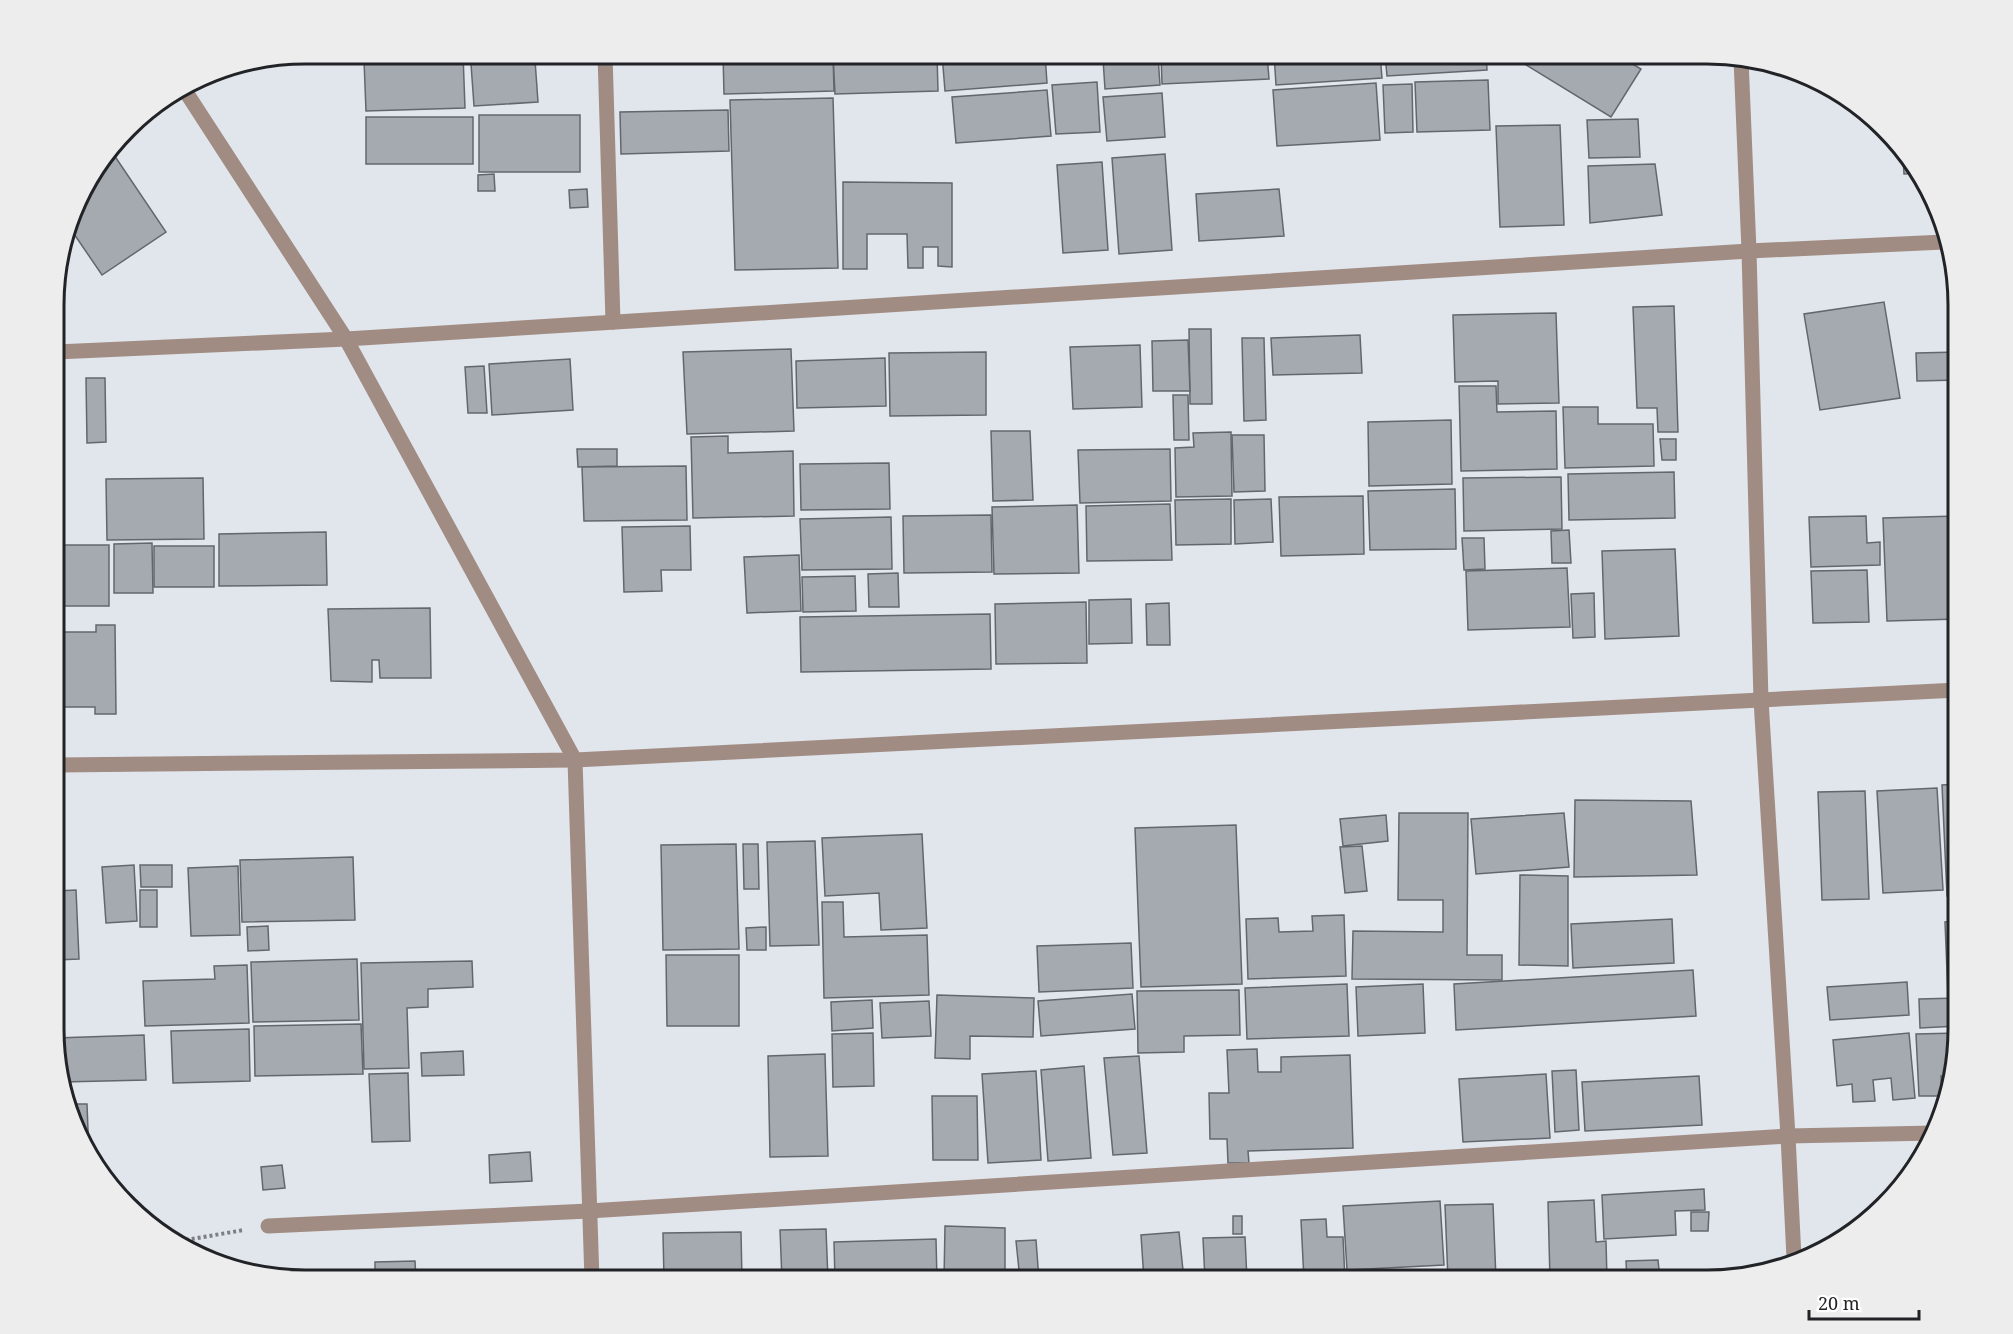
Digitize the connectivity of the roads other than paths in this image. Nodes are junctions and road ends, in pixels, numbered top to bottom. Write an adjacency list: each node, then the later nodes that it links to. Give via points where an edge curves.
1 (605, 64): 6 (street)
2 (1741, 67): 5 (street)
3 (187, 96): 7 (street)
4 (1940, 242): 5 (street)
5 (1749, 251): 6 (street); 10 (street)
6 (613, 321): 7 (street)
7 (346, 339): 8 (street); 11 (street)
8 (64, 352)
9 (1948, 691): 10 (street)
10 (1761, 700): 11 (street); 14 (street)
11 (575, 760): 12 (street); 15 (street)
12 (64, 765)
13 (1925, 1133): 14 (street)
14 (1788, 1136): 15 (street); 17 (street)
15 (589, 1211): 16 (street); 18 (street)
16 (268, 1226)
17 (1794, 1253)
18 (592, 1270)

